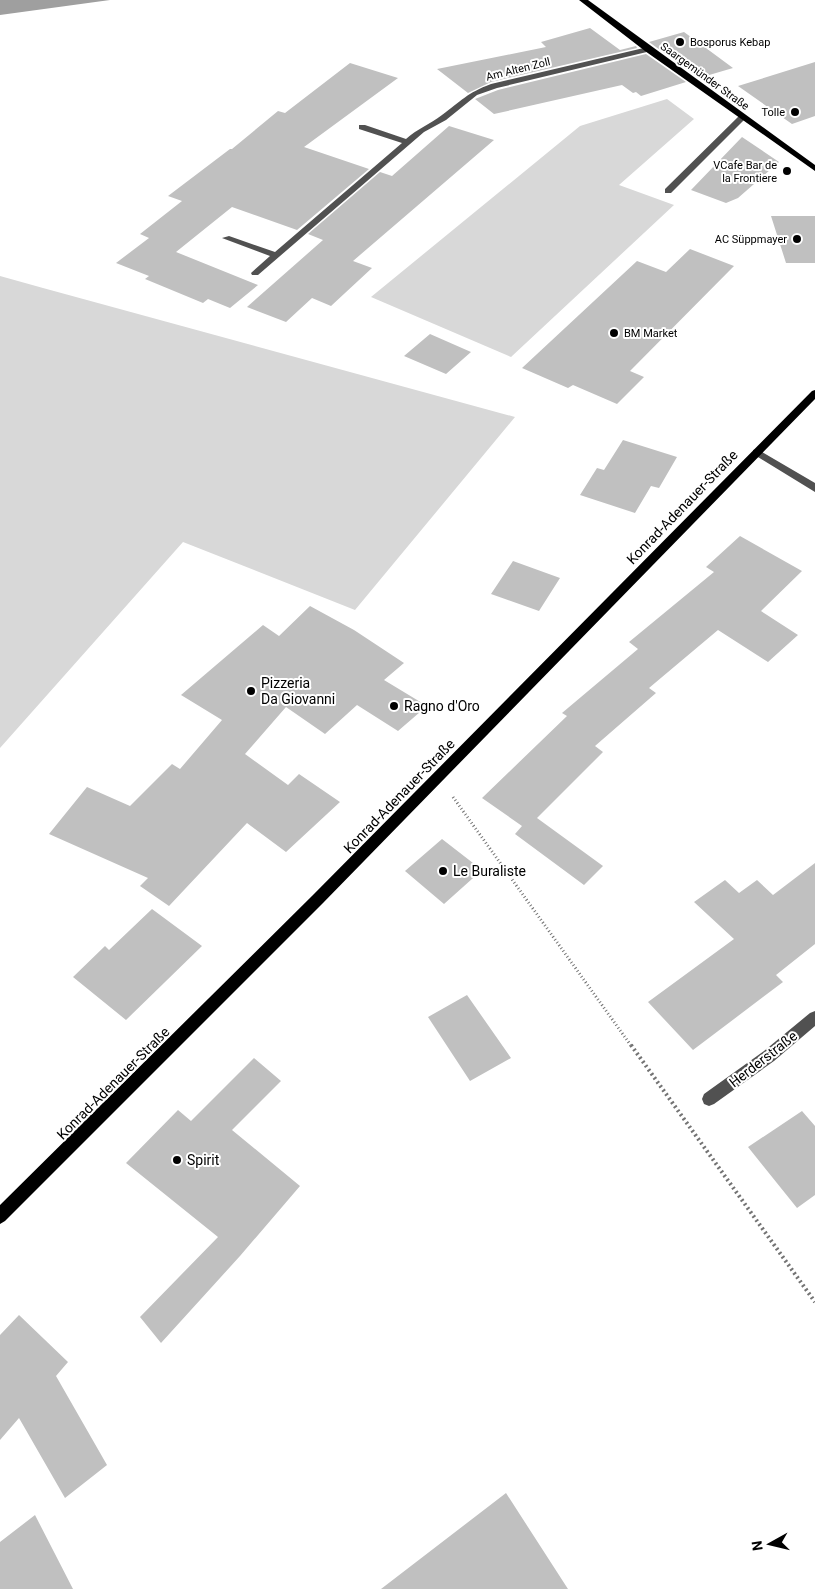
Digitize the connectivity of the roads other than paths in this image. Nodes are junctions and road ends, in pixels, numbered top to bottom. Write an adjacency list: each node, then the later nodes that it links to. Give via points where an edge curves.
1 (583, 0): 2 (main road, Saargemünder Straße)
2 (648, 49): 3 (main road, Saargemünder Straße); 5 (street, Am Alten Zoll, via 482,89)
3 (743, 117): 6 (main road, Saargemünder Straße); 7 (street)
4 (362, 127): 5 (street)
5 (408, 142): 9 (street, Am Alten Zoll)
6 (815, 169)
7 (668, 191)
8 (226, 238): 9 (street)
9 (276, 254): 10 (street, Am Alten Zoll)
10 (255, 273)
11 (815, 392): 12 (main road, Konrad-Adenauer-Straße)
12 (757, 452): 13 (street); 16 (main road, Konrad-Adenauer-Straße, via 318,899)
13 (815, 488)
14 (815, 1017): 15 (street, Herderstraße)
15 (710, 1099)
16 (0, 1216)

